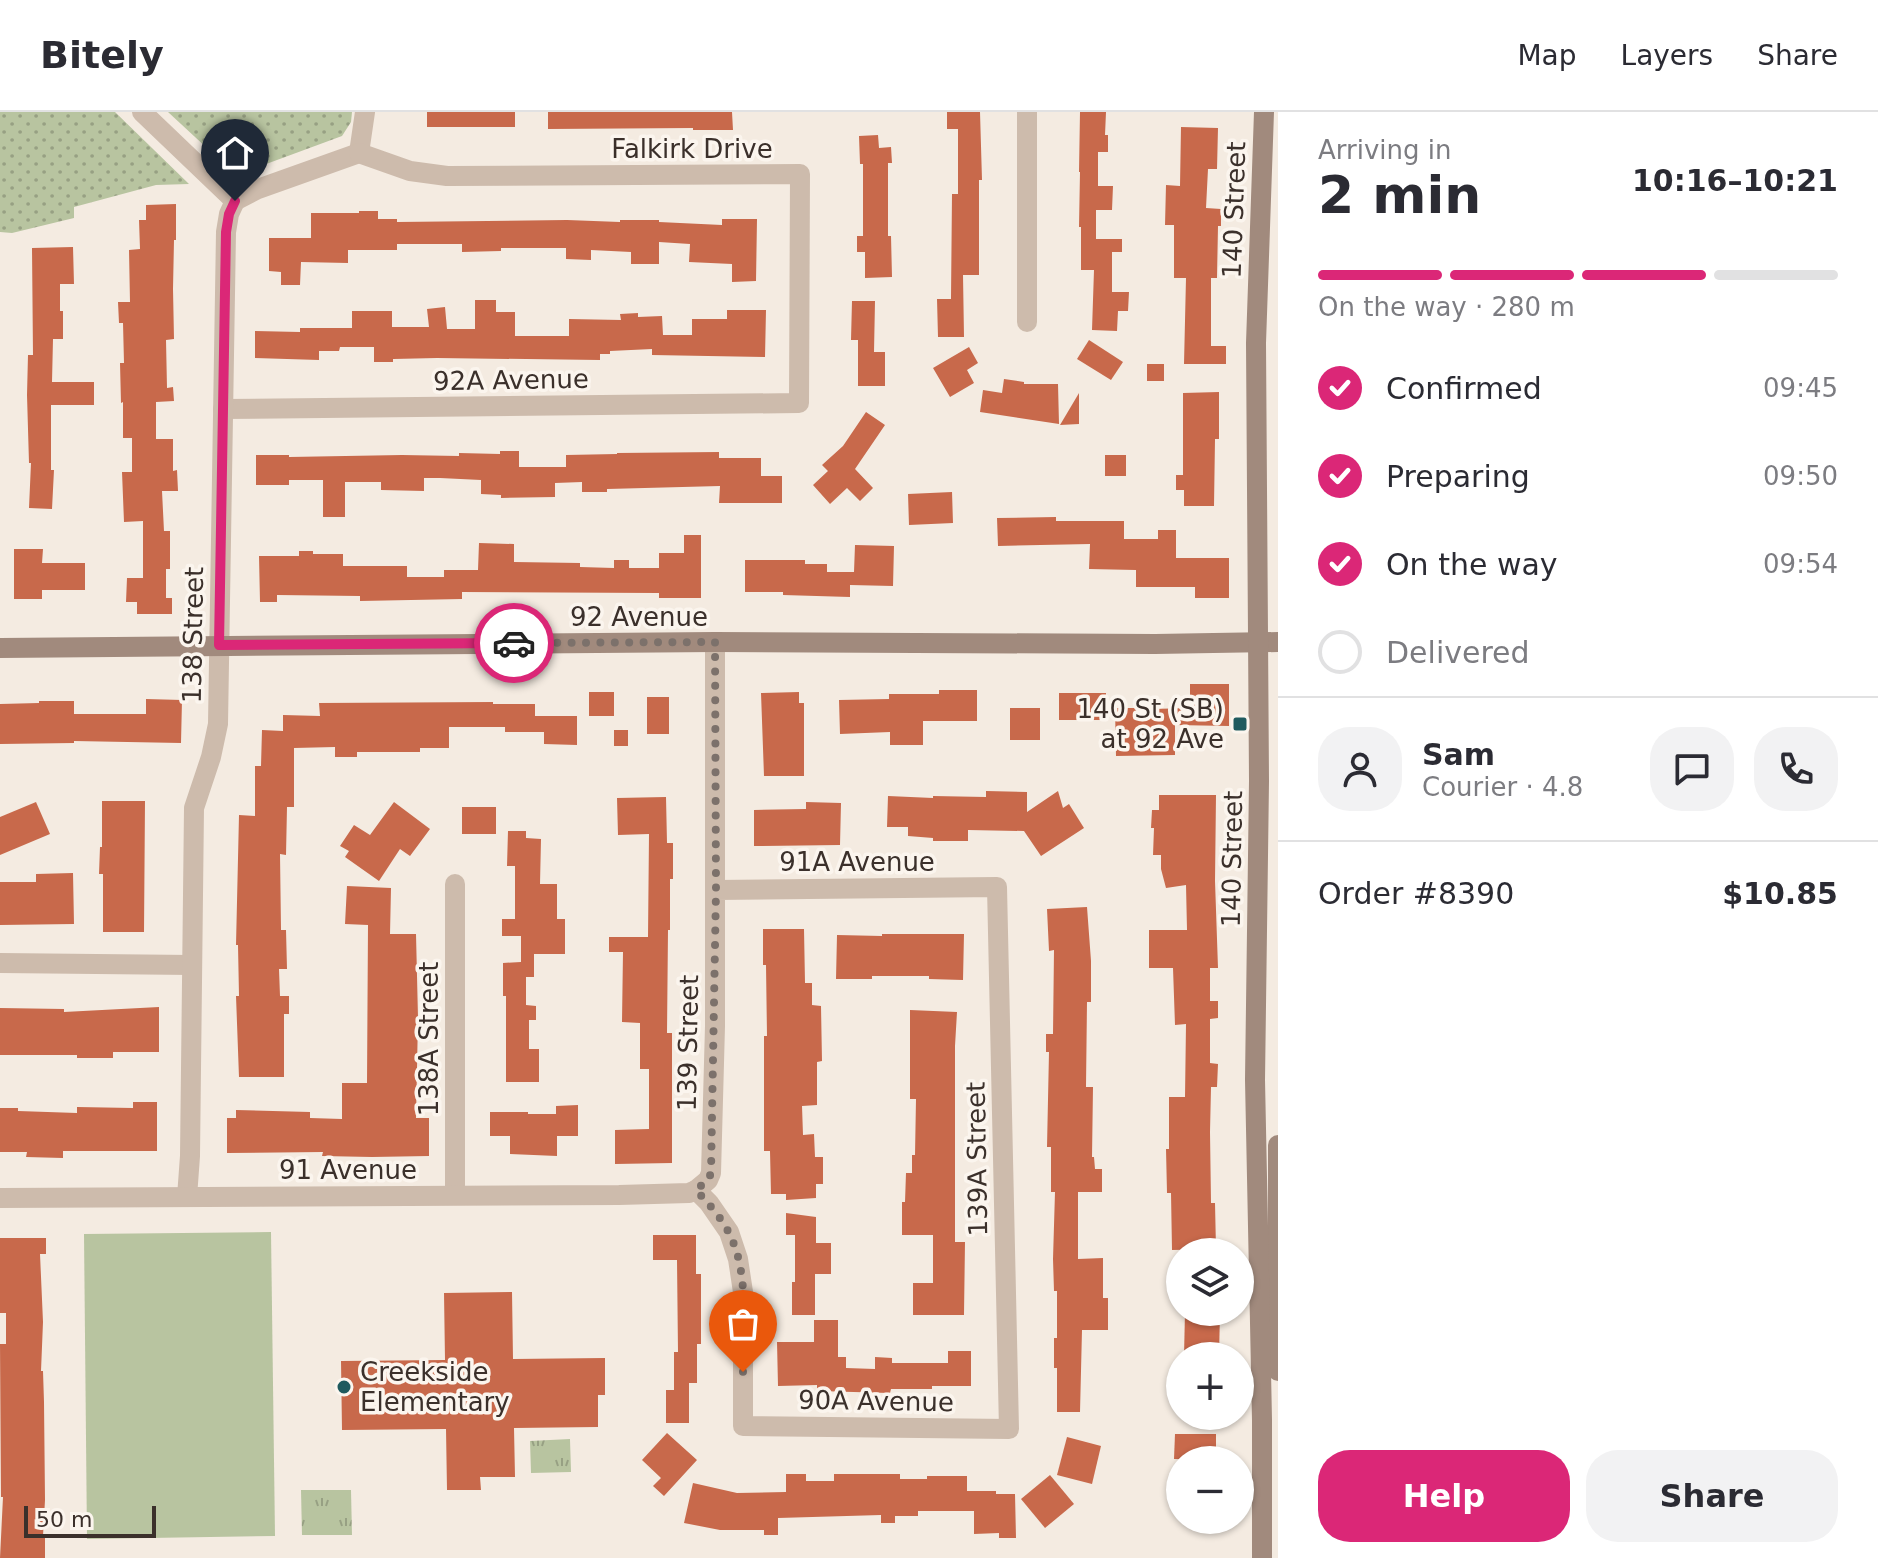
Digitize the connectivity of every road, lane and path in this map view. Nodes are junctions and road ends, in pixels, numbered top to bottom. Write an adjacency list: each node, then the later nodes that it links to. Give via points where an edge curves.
1 (142, 112): 6 (street)
2 (365, 112): 5 (street)
3 (1027, 112): 7 (street)
4 (1264, 112): 11 (main road, 140 Street, via 1256,343)
5 (359, 153): 6 (street); 8 (street, Falkirk Drive, via 410,171 447,176 800,174)
6 (235, 201): 9 (street, 138 Street, via 226,232)
7 (1027, 322)
8 (799, 403): 9 (street, 92A Avenue)
9 (223, 409): 12 (street, 138 Street)
10 (715, 642): 11 (main road, 92 Avenue); 12 (main road, 92 Avenue); 16 (street, 139 Street)
11 (1268, 642): 19 (main road, 140 Street, via 1259,781)
12 (219, 645): 13 (main road, 92 Avenue); 18 (street, 138 Street, via 218,724 194,808)
13 (0, 648)
14 (455, 884): 23 (street, 138A Street)
15 (997, 887): 16 (street, 91A Avenue); 27 (street, 139A Street)
16 (716, 890): 21 (street, 139 Street, via 711,1173)
17 (0, 963): 18 (street)
18 (192, 965): 24 (street, 138 Street)
19 (1255, 1080): 22 (main road, via 1265,1101 1266,1181); 28 (main road, 140 Street)
20 (1278, 1145): 22 (main road)
21 (696, 1190): 23 (street, 91 Avenue); 27 (street, 90A Avenue, via 729,1232 738,1259 743,1292 743,1426)
22 (1278, 1190): 26 (main road)
23 (455, 1195): 24 (street, 91 Avenue)
24 (187, 1197): 25 (street, 91 Avenue)
25 (0, 1198)
26 (1278, 1371)
27 (1009, 1429)
28 (1262, 1558)

